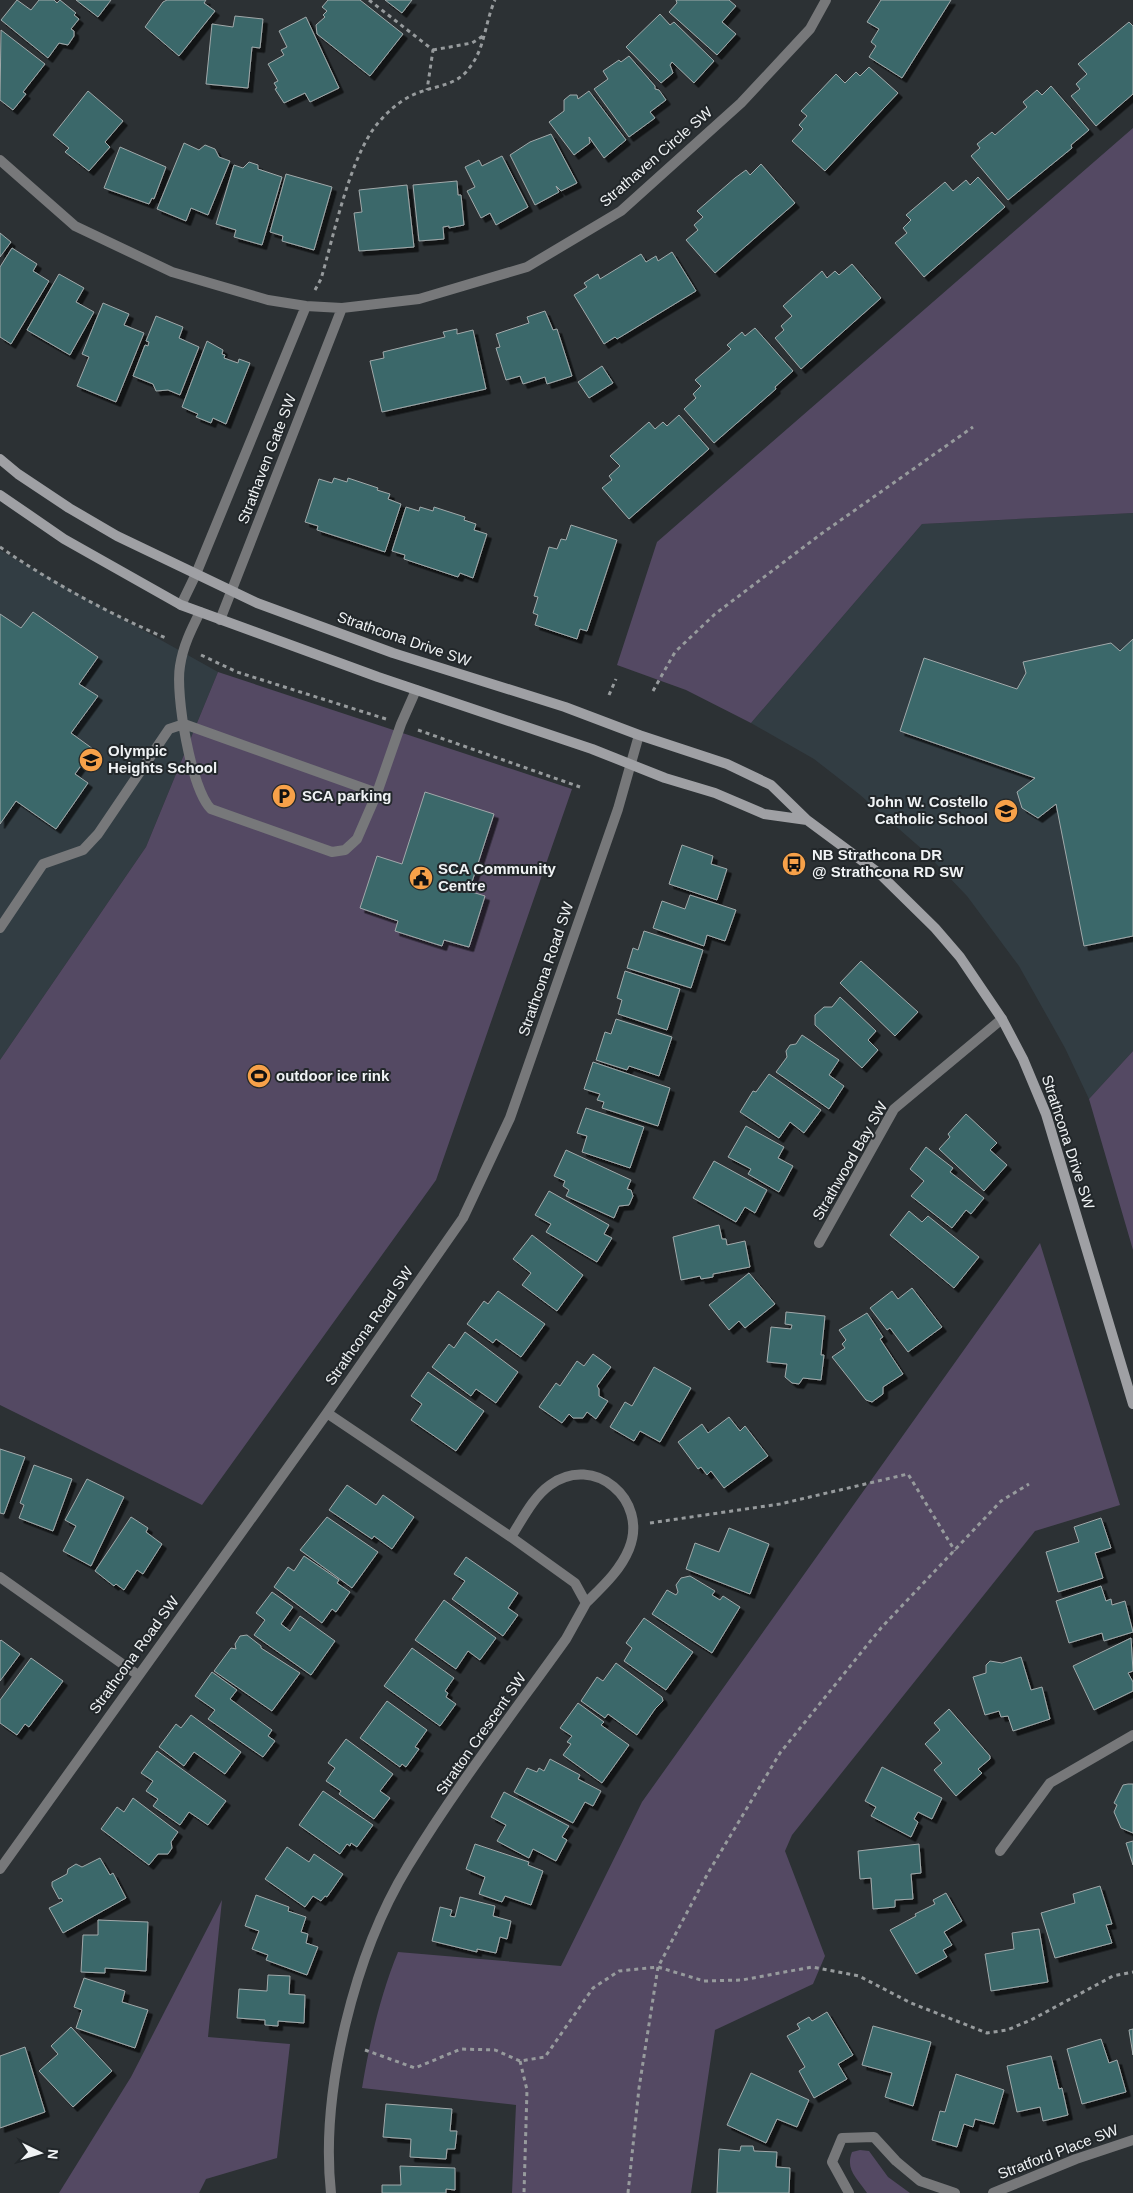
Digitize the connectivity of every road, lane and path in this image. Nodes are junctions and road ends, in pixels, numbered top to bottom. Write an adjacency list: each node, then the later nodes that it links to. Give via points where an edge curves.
1 (369, 0): 5 (path)
2 (495, 0): 4 (path)
3 (826, 0): 9 (street, Strathaven Circle SW, via 810,29 741,103 621,211 527,268 419,299)
4 (484, 36): 5 (path, via 472,43); 6 (path, via 470,68 454,82)
5 (434, 50): 6 (path)
6 (427, 90): 8 (path, via 394,105 377,124 358,157 322,279)
7 (0, 160): 8 (street, Strathaven Circle SW, via 76,226 172,272 268,300)
8 (306, 306): 9 (street, Strathaven Circle SW); 14 (street, Strathaven Gate SW)
9 (342, 308): 15 (street, Strathaven Gate SW)
10 (973, 427): 22 (path, via 821,534 715,614 675,652)
11 (0, 459): 14 (street, Strathcona Drive SW, via 69,508 117,536)
12 (0, 495): 16 (street, Strathcona Drive SW, via 64,539)
13 (0, 548): 19 (path, via 136,626)
14 (196, 574): 15 (street, Strathcona Drive SW); 16 (street, Strathaven Gate SW)
15 (232, 591): 18 (street, Strathaven Gate SW); 26 (street, Strathcona Drive SW, via 393,653 565,707)
16 (180, 605): 17 (street, Strathcona Drive SW)
17 (200, 612): 18 (street, Strathcona Drive SW); 19 (street)
18 (220, 620): 21 (street, Strathcona Drive SW)
19 (183, 646): 24 (street, via 179,668); 25 (path, via 238,672)
20 (616, 679): 23 (path)
21 (416, 690): 25 (street); 27 (street, Strathcona Drive SW)
22 (653, 692)
23 (609, 695)
24 (184, 724): 29 (street); 29 (street, via 194,774 204,802 211,809 332,852 345,850 357,839); 31 (street, via 169,730 98,834 83,850 43,864)
25 (401, 724): 28 (path); 29 (street)
26 (639, 735): 27 (street, Strathcona Road SW); 30 (street, Strathcona Drive SW, via 727,764 771,785)
27 (631, 764): 30 (street, Strathcona Drive SW, via 764,814); 35 (street, Strathcona Road SW, via 510,1118 467,1210)
28 (580, 787)
29 (378, 793)
30 (807, 820): 32 (street, Strathcona Drive SW, via 880,874 935,928 966,965)
31 (0, 928)
32 (1002, 1019): 33 (street, Strathwood Bay SW, via 894,1109); 34 (street, Strathcona Drive SW, via 1046,1114)
33 (819, 1243)
34 (1133, 1404)
35 (327, 1414): 38 (street); 42 (street, Strathcona Road SW)
36 (1030, 1484): 39 (path, via 1001,1501)
37 (634, 1525): 38 (street, via 628,1503 613,1486 601,1479 575,1475 550,1484); 39 (path, via 780,1504 908,1474); 41 (street, Stratton Crescent SW, via 629,1549 613,1576)
38 (511, 1537): 41 (street, via 575,1583)
39 (955, 1551): 46 (path, via 881,1628 780,1753 708,1873)
40 (0, 1577): 42 (street)
41 (586, 1603): 51 (street, Stratton Crescent SW, via 566,1638 408,1866 372,1940 350,2008 336,2079)
42 (138, 1675): 45 (street, Strathcona Road SW)
43 (1133, 1734): 44 (street, via 1050,1783)
44 (1000, 1851)
45 (0, 1868)
46 (658, 1966): 47 (path, via 704,1981 742,1980 812,1967 859,1976 911,2003 987,2032 1007,2030 1114,1976); 49 (path, via 619,1971 593,1988 545,2057); 53 (path, via 639,2088)
47 (1133, 1972)
48 (365, 2050): 49 (path, via 415,2068 461,2049 495,2050)
49 (520, 2061): 52 (path, via 526,2090)
50 (1133, 2140): 56 (street, Stratford Place SW)
51 (331, 2193)
52 (524, 2193)
53 (628, 2193)
54 (849, 2193): 55 (street, via 832,2162 842,2138 874,2137 920,2181)
55 (955, 2193)
56 (993, 2193)

